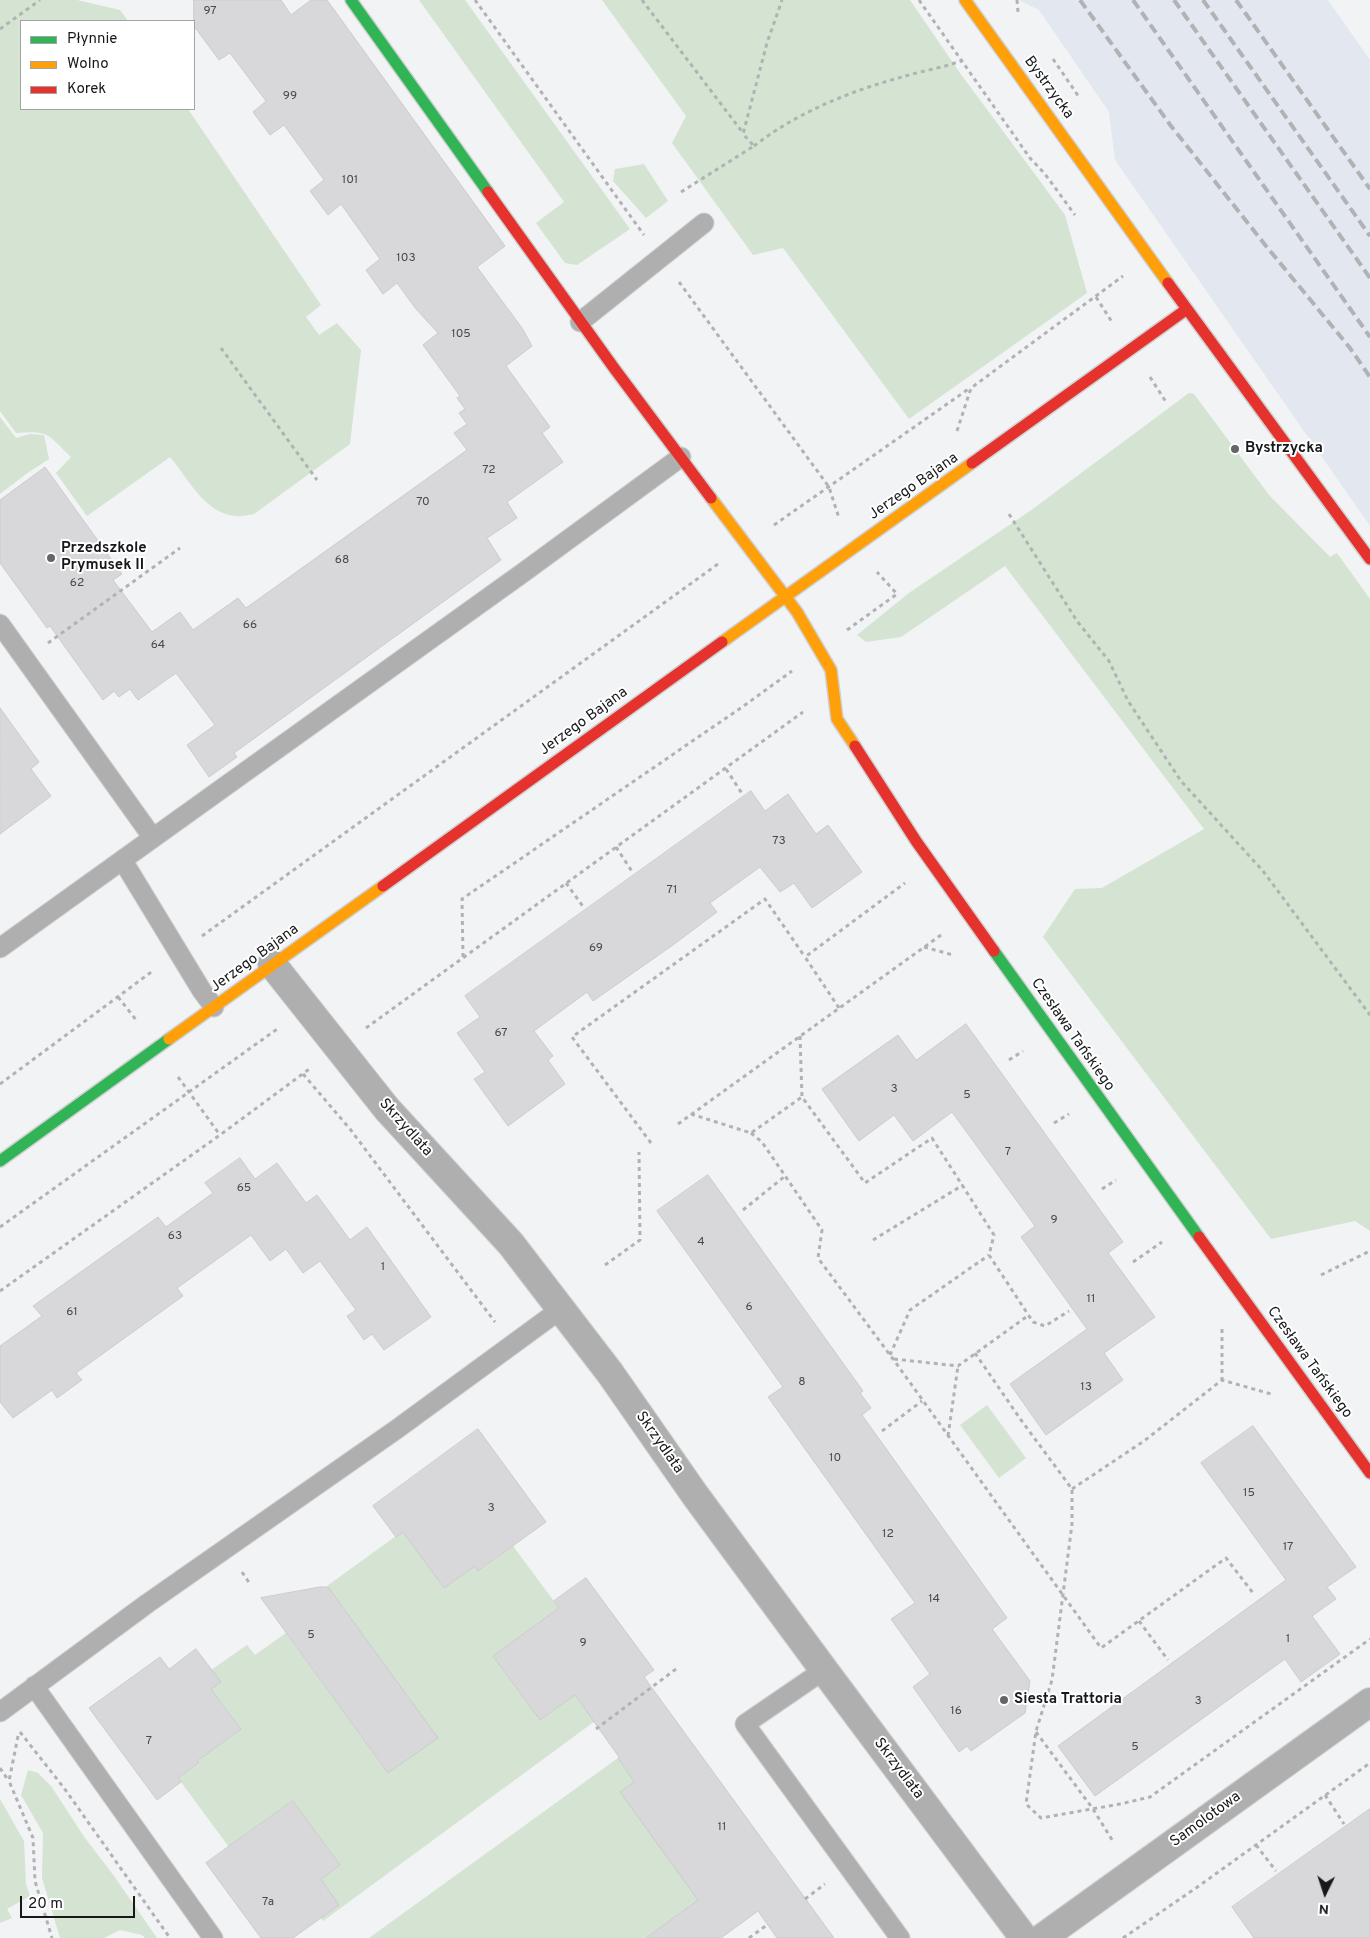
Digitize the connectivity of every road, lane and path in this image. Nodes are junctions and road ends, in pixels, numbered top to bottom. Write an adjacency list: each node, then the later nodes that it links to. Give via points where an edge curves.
1 (40, 0): 9 (path)
2 (351, 0): 17 (street, Czesława Tańskiego)
3 (642, 0): 11 (path)
4 (782, 0): 11 (path)
5 (919, 0): 10 (path)
6 (965, 0): 16 (street, Bystrzycka)
7 (1017, 0): 8 (path)
8 (1017, 11)
9 (0, 29)
10 (961, 62): 12 (path, via 895,79 818,107 771,132); 13 (path)
11 (743, 134): 12 (path)
12 (754, 146): 14 (path)
13 (1045, 174)
14 (681, 192)
15 (704, 224): 17 (lane)
16 (1187, 309): 29 (street, Bystrzycka); 32 (street, Jerzego Bajana)
17 (580, 322): 24 (street, Czesława Tańskiego)
18 (1114, 324): 21 (path, via 1096,297)
19 (221, 348): 25 (path)
20 (1145, 370): 22 (path)
21 (971, 388): 23 (path); 27 (path)
22 (1166, 402)
23 (956, 433)
24 (681, 457): 32 (street, Czesława Tańskiego); 39 (lane)
25 (317, 480)
26 (1009, 514): 56 (path, via 1077,621 1109,661 1128,701 1181,782 1263,871)
27 (770, 527)
28 (180, 548): 35 (path)
29 (1370, 559)
30 (722, 560): 48 (path)
31 (874, 568): 34 (path, via 897,594)
32 (786, 596): 34 (street, Czesława Tańskiego); 51 (street, Jerzego Bajana)
33 (0, 624): 35 (lane)
34 (820, 650): 36 (street, Czesława Tańskiego, via 831,670); 49 (path, via 462,899)
35 (25, 659): 39 (lane)
36 (834, 690): 37 (path); 42 (street, Czesława Tańskiego, via 838,719)
37 (726, 769): 38 (path); 40 (path)
38 (743, 795)
39 (153, 838): 41 (lane)
40 (616, 848): 43 (path); 44 (path)
41 (123, 860): 47 (lane); 48 (lane)
42 (932, 864): 46 (street, Czesława Tańskiego); 50 (path)
43 (633, 873)
44 (566, 883): 45 (path); 49 (path)
45 (584, 908)
46 (969, 915): 55 (path); 92 (street, Czesława Tańskiego)
47 (0, 948)
48 (179, 952): 52 (path); 53 (lane)
49 (463, 957): 58 (path)
50 (805, 957): 55 (path); 70 (path, via 765,899 572,1037)
51 (272, 964): 53 (street, Jerzego Bajana); 54 (street, Skrzydlata)
52 (118, 996): 57 (path); 63 (path)
53 (214, 1007): 72 (street, Jerzego Bajana)
54 (307, 1008): 64 (path); 83 (street, Skrzydlata, via 387,1108 511,1244)
55 (839, 1008): 59 (path)
56 (1370, 1015)
57 (139, 1025)
58 (361, 1031)
59 (800, 1036): 65 (path); 66 (path)
60 (316, 1064): 62 (path)
61 (174, 1071): 64 (path)
62 (303, 1074): 69 (path); 86 (path, via 350,1129)
63 (0, 1084)
64 (190, 1092): 69 (path); 76 (path)
65 (802, 1097): 68 (path); 74 (path, via 865,1183 932,1138)
66 (691, 1114): 67 (path); 68 (path)
67 (678, 1124)
68 (751, 1133): 73 (path, via 762,1142)
69 (220, 1135): 82 (path)
70 (651, 1143)
71 (639, 1152): 80 (path, via 640,1240)
72 (0, 1161)
73 (784, 1178): 75 (path); 88 (path, via 822,1230 818,1258)
74 (963, 1186): 77 (path); 79 (path, via 994,1235)
75 (743, 1210)
76 (0, 1227)
77 (873, 1240)
78 (1370, 1251): 81 (path)
79 (988, 1255): 85 (path); 88 (path, via 910,1310)
80 (605, 1265)
81 (1320, 1275)
82 (0, 1290)
83 (561, 1309): 86 (lane); 103 (street, Skrzydlata)
84 (1069, 1310): 85 (path, via 1046,1326 1033,1322)
85 (1029, 1316): 87 (path)
86 (512, 1346): 104 (lane)
87 (975, 1354): 90 (path); 96 (path)
88 (890, 1355): 89 (path)
89 (894, 1359): 90 (path); 91 (path)
90 (958, 1366): 94 (path)
91 (922, 1401): 93 (path); 94 (path)
92 (1324, 1409): 95 (street, Czesława Tańskiego); 96 (path, via 1222,1380 1144,1441)
93 (882, 1430)
94 (948, 1436): 98 (path)
95 (1370, 1473)
96 (1072, 1490): 98 (path, via 1072,1524)
97 (1253, 1594): 99 (path, via 1226,1558)
98 (1064, 1595): 99 (path, via 1101,1648); 108 (path, via 1052,1680)
99 (1139, 1621): 101 (path)
100 (1370, 1639): 113 (path, via 1150,1796)
101 (1168, 1660)
102 (676, 1669): 107 (path)
103 (824, 1670): 123 (lane, via 745,1724); 124 (street, Skrzydlata)
104 (34, 1686): 106 (lane); 121 (lane)
105 (1370, 1702): 125 (street, Samolotowa)
106 (0, 1712)
107 (596, 1730)
108 (1036, 1731): 113 (path); 113 (path, via 1026,1804 1041,1818)
109 (1370, 1763): 112 (path)
110 (0, 1768): 111 (path)
111 (9, 1781): 119 (path, via 33,1838 35,1881); 120 (path, via 19,1730)
112 (1325, 1795): 114 (path); 115 (path)
113 (1093, 1809): 116 (path)
114 (1344, 1824)
115 (1256, 1845): 117 (path); 126 (path)
116 (1117, 1847)
117 (1276, 1871)
118 (767, 1925): 122 (path)
119 (52, 1938)
120 (170, 1938)
121 (213, 1938)
122 (749, 1938)
123 (900, 1938)
124 (1024, 1938)
125 (1042, 1938)
126 (1123, 1938)

